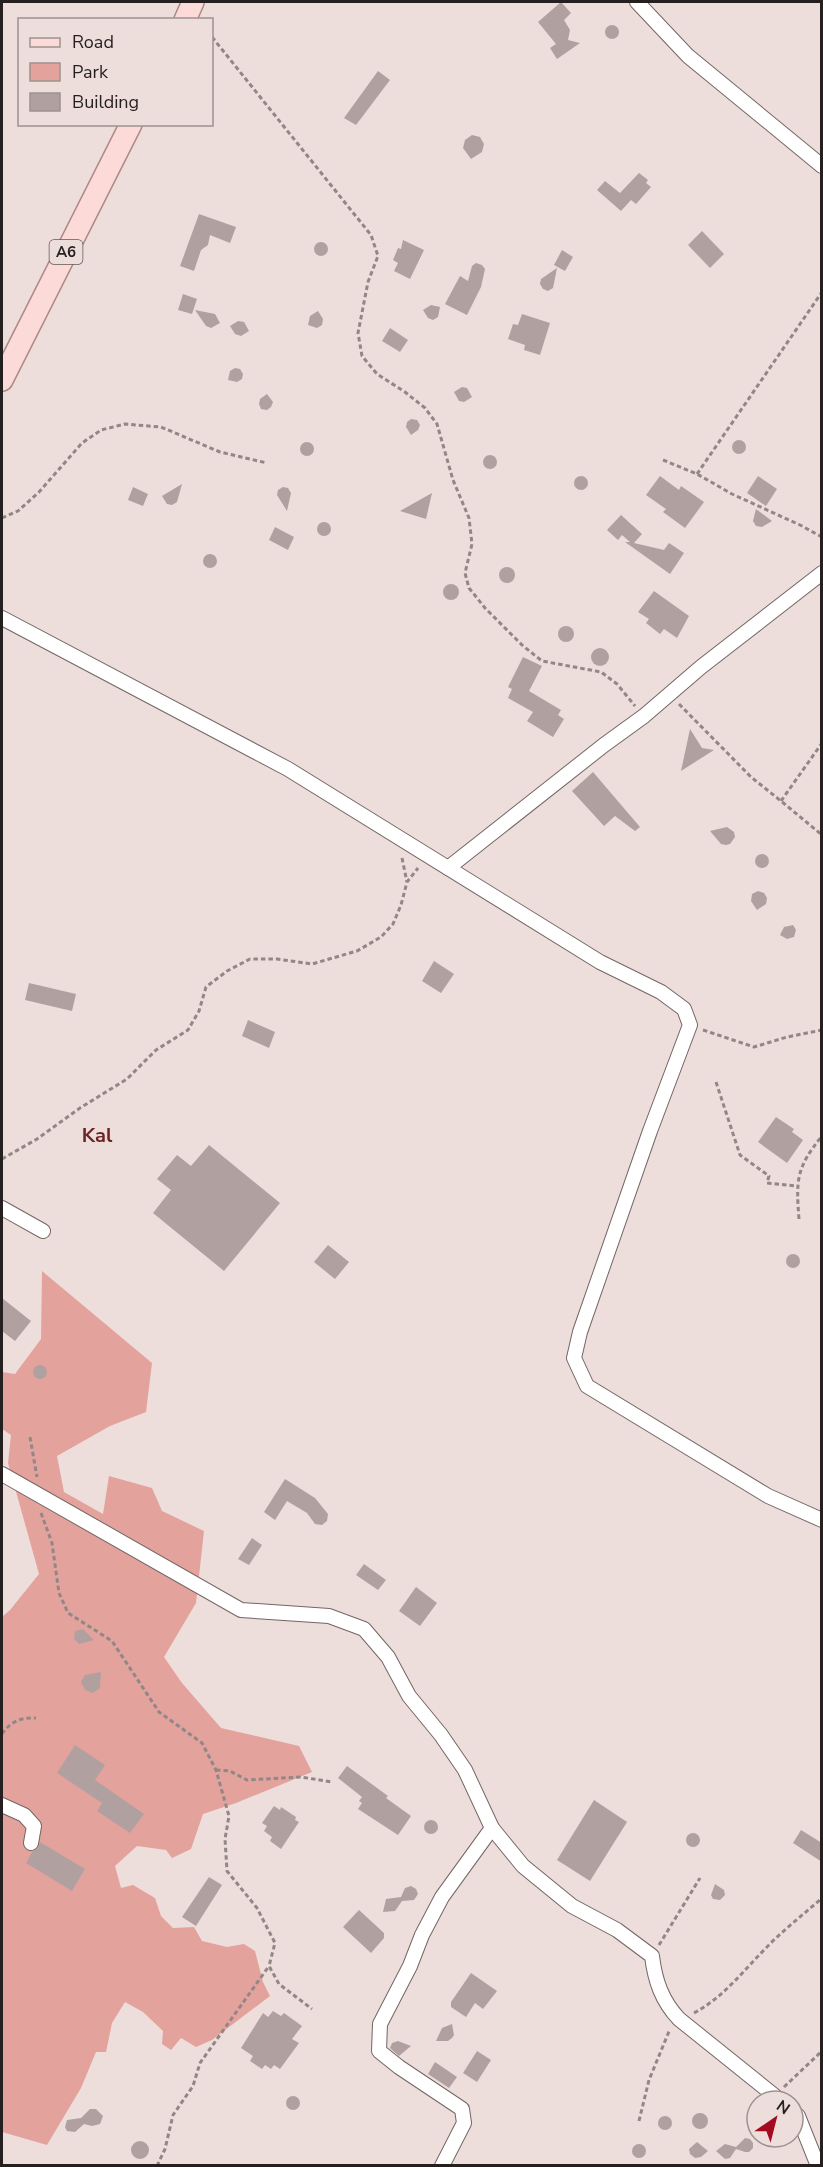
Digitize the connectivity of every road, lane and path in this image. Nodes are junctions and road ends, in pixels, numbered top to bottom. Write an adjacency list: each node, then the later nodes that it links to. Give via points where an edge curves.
1 (194, 2): 3 (main road)
2 (637, 2): 6 (street, via 688,56)
3 (186, 18)
4 (213, 38): 17 (path, via 371,236 378,256 368,282 358,333 362,356 376,374 425,408 437,424 469,518 472,544 465,573 469,588 542,661 601,672 617,684)
5 (130, 126): 8 (main road, A6)
6 (822, 166)
7 (822, 292): 11 (path)
8 (2, 380)
9 (663, 460): 11 (path)
10 (267, 463): 12 (path, via 220,452 161,427 125,424 101,430 82,443 39,492 18,511)
11 (697, 474): 13 (path)
12 (2, 518)
13 (822, 537)
14 (822, 573): 16 (street)
15 (3, 615): 21 (street, via 261,754)
16 (670, 694): 17 (street); 19 (path, via 712,740)
17 (644, 716): 23 (street)
18 (822, 743): 19 (path)
19 (781, 801): 20 (path)
20 (822, 836)
21 (400, 840): 22 (street); 24 (path)
22 (426, 856): 23 (street); 24 (path)
23 (448, 868): 25 (street, via 600,962 661,992 684,1009)
24 (407, 882): 29 (path, via 393,924 381,937 357,951 312,964 250,959 227,971 206,987 188,1030 156,1050 128,1080)
25 (690, 1025): 26 (path, via 754,1047); 37 (street, via 574,1358 587,1386 768,1496)
26 (822, 1030)
27 (716, 1082): 30 (path, via 740,1155 769,1176 767,1183)
28 (822, 1136): 30 (path, via 806,1156)
29 (2, 1159)
30 (796, 1186): 32 (path)
31 (2, 1208): 33 (street)
32 (799, 1220)
33 (43, 1231)
34 (30, 1437): 36 (path)
35 (2, 1474): 36 (street)
36 (40, 1494): 40 (path, via 41,1517 52,1543 59,1593 68,1613 112,1641 159,1712 202,1743); 43 (street, via 241,1610 329,1616 363,1629 388,1657 409,1696 465,1770)
37 (822, 1520)
38 (36, 1718): 39 (path, via 9,1723)
39 (2, 1734)
40 (216, 1770): 41 (path, via 230,1771 247,1780 302,1777); 48 (path, via 229,1816 225,1839 227,1872 257,1908 275,1943)
41 (332, 1782)
42 (2, 1804): 44 (street, via 24,1815 34,1826)
43 (492, 1828): 47 (street, via 523,1866 572,1906 617,1930); 57 (street, via 442,1897 380,2024 379,2051 462,2109 464,2123)
44 (31, 1843)
45 (700, 1878): 47 (path)
46 (822, 1898): 50 (path, via 711,2004)
47 (652, 1956): 50 (street, via 655,1977 667,2006)
48 (269, 1966): 49 (path, via 279,1984); 56 (path, via 200,2063 193,2086 172,2115)
49 (312, 2009)
50 (679, 2019): 52 (street); 54 (path, via 672,2025 648,2080)
51 (822, 2051): 53 (path)
52 (767, 2089)
53 (786, 2089)
54 (639, 2121)
55 (805, 2134): 58 (street)
56 (157, 2166)
57 (442, 2166)
58 (818, 2166)

